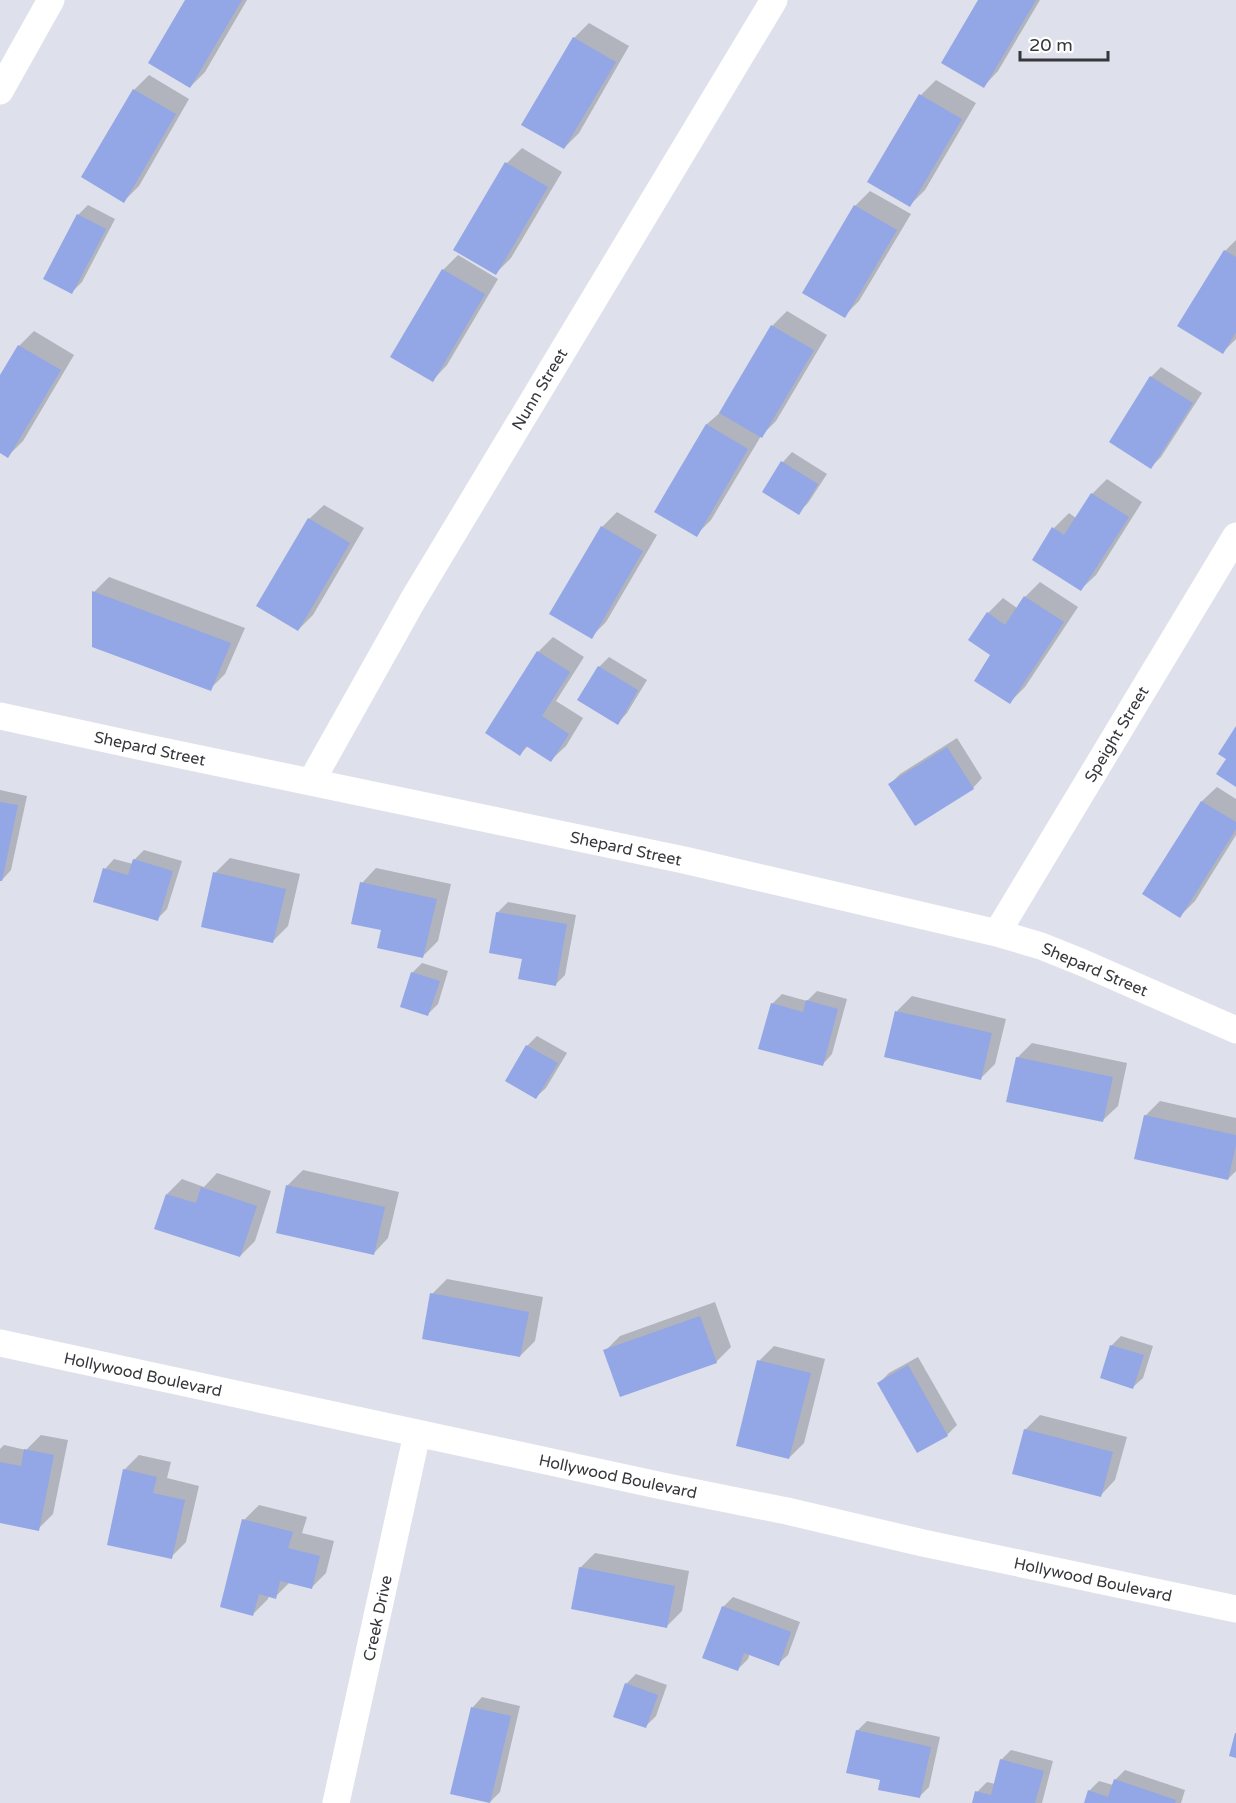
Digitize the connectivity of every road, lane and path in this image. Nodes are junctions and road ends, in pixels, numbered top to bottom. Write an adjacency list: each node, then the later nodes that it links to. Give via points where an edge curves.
1 (51, 0): 3 (street)
2 (774, 0): 6 (street, Nunn Street, via 413,600)
3 (0, 91)
4 (1236, 536): 7 (street, Speight Street)
5 (0, 716): 6 (street, Shepard Street)
6 (310, 782): 7 (street, Shepard Street, via 684,860)
7 (997, 933): 8 (street, Shepard Street, via 1041,945)
8 (1236, 1030)
9 (0, 1343): 10 (street, Hollywood Boulevard)
10 (417, 1434): 11 (street, Hollywood Boulevard); 12 (street, Creek Drive)
11 (1236, 1609)
12 (336, 1803)

